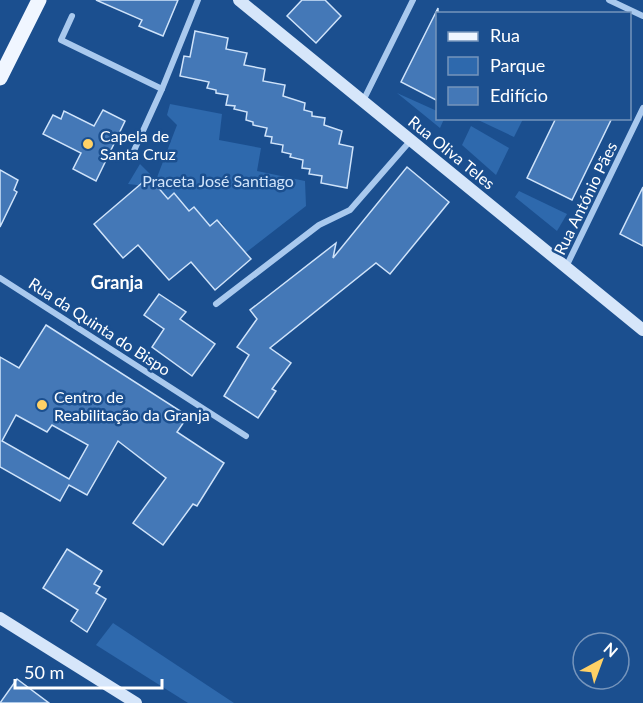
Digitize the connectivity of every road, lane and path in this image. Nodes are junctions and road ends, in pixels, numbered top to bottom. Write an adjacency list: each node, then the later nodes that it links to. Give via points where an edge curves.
1 (39, 0): 8 (main road)
2 (198, 0): 9 (street)
3 (239, 0): 10 (main road, Rua Oliva Teles)
4 (413, 0): 10 (street)
5 (609, 0): 7 (street)
6 (72, 16): 9 (street, via 61,40)
7 (643, 16)
8 (0, 78)
9 (162, 89): 13 (street)
10 (363, 101): 12 (main road, Rua Oliva Teles)
11 (643, 108): 14 (street, Rua António Pães)
12 (411, 140): 14 (main road, Rua Oliva Teles); 16 (street, via 350,210 319,225)
13 (132, 155)
14 (566, 267): 17 (main road, Rua Oliva Teles)
15 (0, 278): 18 (street, Rua da Quinta do Bispo)
16 (216, 304)
17 (643, 330)
18 (246, 436)
19 (0, 618): 20 (main road)
20 (136, 703)

